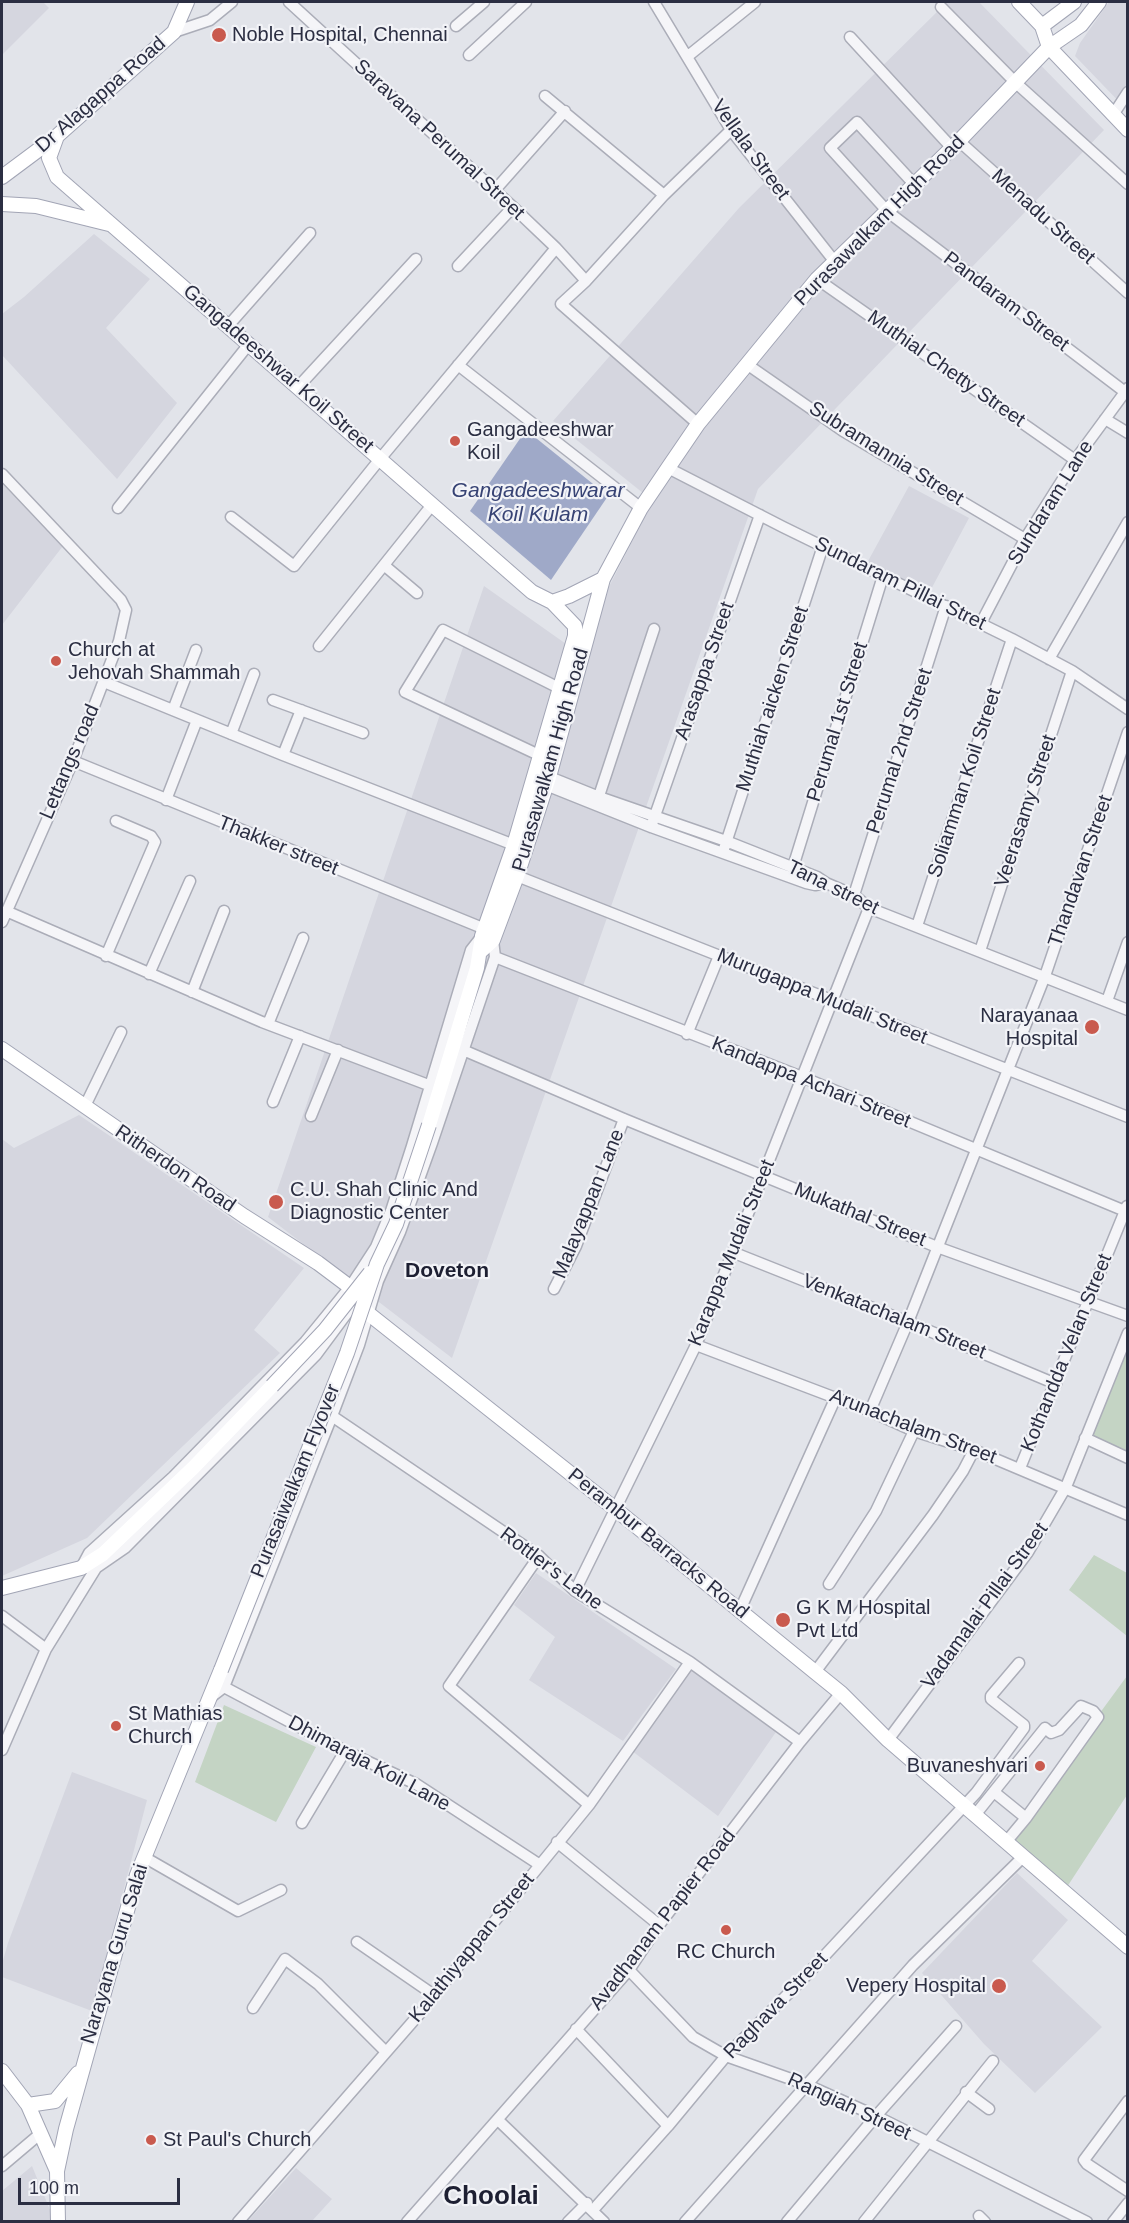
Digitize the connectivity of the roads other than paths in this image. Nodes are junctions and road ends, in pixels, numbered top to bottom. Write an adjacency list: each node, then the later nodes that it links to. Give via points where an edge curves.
1 (188, 2): 14 (main road, Dr Alagappa Road)
2 (232, 2): 14 (street, via 210,20)
3 (289, 2): 31 (street, Saravana Perumal Street)
4 (484, 2): 12 (street)
5 (526, 2): 17 (street)
6 (654, 2): 18 (street, Vellala Street)
7 (754, 2): 18 (street)
8 (1019, 2): 13 (main road)
9 (1074, 2): 13 (main road)
10 (1099, 2): 16 (main road, Purasawalkam High Road, via 1081,25)
11 (942, 7): 19 (street)
12 (456, 26)
13 (1042, 26): 16 (main road)
14 (174, 32): 26 (main road, Dr Alagappa Road)
15 (850, 37): 27 (street, Menadu Street)
16 (1049, 47): 19 (main road, Purasawalkam High Road); 23 (main road)
17 (469, 55)
18 (688, 56): 24 (street, Vellala Street)
19 (1016, 83): 27 (main road, Purasawalkam High Road); 29 (street)
20 (1128, 92): 23 (street)
21 (545, 96): 22 (street)
22 (565, 111): 31 (street); 32 (street)
23 (1113, 115): 25 (main road)
24 (731, 130): 32 (street); 40 (street, Vellala Street)
25 (1128, 130)
26 (57, 136): 28 (main road, Dr Alagappa Road); 36 (main road, Gangadeeshwar Koil Street, via 49,158 57,177)
27 (956, 145): 30 (main road, Purasawalkam High Road); 44 (street, Menadu Street)
28 (2, 177)
29 (1128, 183)
30 (914, 184): 35 (main road, Purasawalkam High Road); 35 (street, Pandaram Street, via 856,123 830,148)
31 (495, 190): 34 (street, Saravana Perumal Street)
32 (664, 195): 43 (street)
33 (2, 204): 36 (main road, via 36,206)
34 (513, 207): 38 (street, Saravana Perumal Street); 41 (street)
35 (888, 212): 40 (main road, Purasawalkam High Road); 50 (street, Pandaram Street)
36 (114, 226): 45 (main road, Gangadeeshwar Koil Street)
37 (310, 233): 45 (street)
38 (556, 248): 43 (street, Saravana Perumal Street); 47 (street)
39 (416, 259): 49 (street)
40 (835, 262): 42 (main road, Purasawalkam High Road)
41 (459, 266)
42 (817, 279): 48 (main road, Purasawalkam High Road); 55 (street, Muthial Chetty Street)
43 (586, 281): 52 (street, via 561,304)
44 (1128, 293)
45 (228, 326): 46 (main road, Gangadeeshwar Koil Street)
46 (249, 344): 49 (main road, Gangadeeshwar Koil Street); 59 (street)
47 (458, 365): 54 (street); 60 (street)
48 (748, 365): 52 (main road, Purasawalkam High Road); 64 (street, Subramannia Street, via 843,431)
49 (298, 387): 54 (main road, Gangadeeshwar Koil Street)
50 (1126, 390): 51 (street, Sundaram Lane)
51 (1105, 419): 53 (street); 55 (street, Sundaram Lane)
52 (698, 424): 56 (main road, Purasawalkam High Road)
53 (1128, 433)
54 (380, 459): 58 (main road, Gangadeeshwar Koil Street); 62 (street, via 294,566)
55 (1075, 460): 64 (street, Sundaram Lane)
56 (668, 468): 60 (main road, Purasawalkam High Road); 61 (street, Sundaram Pillai Stret)
57 (2, 474): 81 (street, Lettangs road, via 121,600 126,610)
58 (432, 505): 66 (street); 69 (main road, Gangadeeshwar Koil Street)
59 (118, 508)
60 (641, 508): 68 (main road, Purasawalkam High Road)
61 (760, 515): 65 (street, Sundaram Pillai Stret); 98 (street, Arasappa Street)
62 (231, 517)
63 (1128, 522): 78 (street)
64 (1025, 539): 73 (street, Sundaram Lane)
65 (824, 546): 67 (street, Sundaram Pillai Stret); 100 (street, Muthiah aicken Street)
66 (385, 566): 70 (street); 76 (street)
67 (883, 576): 72 (street, Sundaram Pillai Stret); 101 (street, Perumal 1st Street)
68 (603, 579): 71 (main road); 94 (main road, Purasawalkam High Road)
69 (532, 592): 71 (main road, Purasawalkam High Road)
70 (417, 593)
71 (552, 602): 82 (main road, Purasawalkam High Road, via 575,626)
72 (946, 606): 73 (street, Sundaram Pillai Stret); 105 (street, Perumal 2nd Street)
73 (981, 623): 75 (street, Sundaram Pillai Stret)
74 (654, 629): 96 (street)
75 (1012, 639): 78 (street, Sundaram Pillai Stret); 109 (street, Soliamman Koil Street)
76 (319, 646)
77 (196, 650): 85 (street)
78 (1049, 659): 79 (street, Sundaram Pillai Stret)
79 (1072, 672): 84 (street, Sundaram Pillai Stret); 113 (street, Veerasamy Street)
80 (254, 674): 90 (street)
81 (104, 682): 85 (street); 93 (street, Lettangs road)
82 (561, 689): 92 (main road, Purasawalkam High Road); 92 (street, via 443,630 405,692)
83 (273, 700): 86 (street)
84 (1128, 709)
85 (173, 710): 87 (street)
86 (302, 710): 89 (street); 91 (street)
87 (197, 720): 90 (street); 95 (street)
88 (1128, 732): 118 (street, Thandavan Street)
89 (363, 733)
90 (231, 734): 91 (street)
91 (283, 755): 99 (street)
92 (541, 756): 94 (main road, Purasawalkam High Road)
93 (73, 760): 95 (street, Thakker street); 108 (street, Lettangs road)
94 (544, 778): 96 (street); 99 (main road, Purasawalkam High Road); 102 (main road, Purasawalkam High Road)
95 (166, 800): 110 (street, Thakker street)
96 (598, 801): 98 (street)
97 (116, 822): 114 (street, via 151,836 155,842)
98 (652, 822): 100 (street)
99 (514, 845): 110 (main road, Purasawalkam High Road)
100 (724, 847): 101 (street, Tana street); 104 (street, via 807,883)
101 (793, 867): 104 (street, Tana street)
102 (517, 876): 110 (main road, Purasawalkam High Road); 115 (street, Murugappa Mudali Street)
103 (190, 881): 117 (street)
104 (826, 883): 105 (street, Tana street)
105 (854, 895): 106 (street, Tana street)
106 (869, 908): 109 (street, Tana street); 120 (street, Karappa Mudali Street)
107 (224, 911): 119 (street)
108 (4, 916): 114 (street)
109 (917, 926): 113 (street, Tana street)
110 (487, 935): 116 (street); 132 (street, via 471,950); 143 (main road, Purasaiwalkam Flyover, bridge, via 396,1224)
111 (303, 938): 123 (street)
112 (1128, 942): 121 (street)
113 (980, 951): 118 (street, Tana street)
114 (106, 956): 117 (street)
115 (719, 956): 120 (street, Murugappa Mudali Street); 125 (street)
116 (495, 957): 125 (street, Kandappa Achari Street); 129 (street)
117 (149, 974): 119 (street)
118 (1045, 976): 121 (street, Tana street); 130 (street, Thandavan Street)
119 (192, 992): 123 (street)
120 (833, 1000): 130 (street, Murugappa Mudali Street); 131 (street, Karappa Mudali Street)
121 (1107, 1001): 122 (street, Tana street)
122 (1128, 1010)
123 (268, 1024): 126 (street)
124 (121, 1032): 134 (street)
125 (687, 1034): 131 (street, Kandappa Achari Street)
126 (300, 1036): 128 (street); 133 (street)
127 (2, 1049): 134 (main road, Ritherdon Road)
128 (338, 1050): 132 (street); 135 (street)
129 (463, 1050): 137 (street, Mukathal Street); 147 (street, via 400,1232 378,1281)
130 (1007, 1070): 136 (street, Murugappa Mudali Street); 138 (street, Thandavan Street)
131 (802, 1077): 138 (street, Kandappa Achari Street); 139 (street, Karappa Mudali Street)
132 (431, 1086): 144 (street, via 391,1211 376,1247)
133 (273, 1102)
134 (85, 1106): 144 (main road, Ritherdon Road)
135 (311, 1116)
136 (1128, 1118)
137 (624, 1119): 139 (street, Mukathal Street); 145 (street, Malayappan Lane, via 576,1246)
138 (975, 1149): 140 (street, Kandappa Achari Street); 141 (street, Thandavan Street)
139 (764, 1175): 141 (street, Mukathal Street); 142 (street, Karappa Mudali Street)
140 (1126, 1208): 146 (street, Kothandda Velan Street)
141 (937, 1246): 146 (street, Mukathal Street); 149 (street, Thandavan Street)
142 (732, 1252): 149 (street, Venkatachalam Street); 154 (street, Karappa Mudali Street)
143 (377, 1264): 169 (main road, Purasaiwalkam Flyover, bridge, via 325,1330 193,1468 103,1554); 182 (main road, Purasaiwalkam Flyover, bridge, via 347,1353)
144 (350, 1287): 147 (main road, Perambur Barracks Road); 152 (street)
145 (554, 1289)
146 (1088, 1301): 148 (street, Mukathal Street); 156 (street, Kothandda Velan Street)
147 (361, 1306): 150 (street); 153 (street); 166 (main road, Perambur Barracks Road)
148 (1128, 1316)
149 (908, 1322): 156 (street, Venkatachalam Street); 158 (street, Thandavan Street)
150 (342, 1331): 153 (street); 155 (street); 182 (street, via 210,1680)
151 (1128, 1333): 161 (street, Vadamalai Pillai Street)
152 (305, 1342): 155 (street); 169 (street, via 173,1477 89,1553)
153 (359, 1345): 159 (street)
154 (696, 1345): 157 (street, Arunachalam Street); 166 (street, Karappa Mudali Street)
155 (316, 1355): 170 (street, via 125,1548)
156 (1056, 1384): 164 (street, Kothandda Velan Street)
157 (836, 1398): 158 (street, Arunachalam Street); 174 (street)
158 (870, 1411): 160 (street, Arunachalam Street)
159 (332, 1416): 168 (street, Rottler's Lane); 180 (street)
160 (914, 1431): 162 (street, Arunachalam Street); 171 (street, via 876,1510)
161 (1085, 1438): 163 (street); 165 (street, Vadamalai Pillai Street)
162 (974, 1450): 164 (street, Arunachalam Street); 179 (street, via 933,1515)
163 (1128, 1458)
164 (1020, 1468): 165 (street, Arunachalam Street)
165 (1066, 1487): 167 (street, Arunachalam Street); 183 (street, Vadamalai Pillai Street, via 1028,1552)
166 (615, 1508): 173 (street, Karappa Mudali Street); 174 (main road, Perambur Barracks Road)
167 (1128, 1515)
168 (539, 1556): 173 (street, Rottler's Lane); 188 (street, via 449,1686)
169 (81, 1568): 170 (street); 172 (main road, Purasaiwalkam Flyover)
170 (96, 1568): 176 (street)
171 (829, 1584)
172 (2, 1588)
173 (575, 1591): 177 (street, Rottler's Lane)
174 (740, 1610): 179 (main road, Perambur Barracks Road)
175 (2, 1616): 176 (street)
176 (46, 1649): 185 (street)
177 (690, 1662): 184 (street, Rottler's Lane); 188 (street, Kalathiyappan Street)
178 (1019, 1663): 189 (street, via 991,1699 1024,1728)
179 (815, 1672): 181 (main road, Perambur Barracks Road)
180 (224, 1687): 182 (street); 186 (street, Dhimaraja Koil Lane)
181 (841, 1694): 183 (main road, Perambur Barracks Road); 184 (street, Avadhanam Papier Road)
182 (211, 1697): 194 (main road, Narayana Guru Salai)
183 (888, 1740): 189 (main road, Perambur Barracks Road)
184 (800, 1742): 198 (street, Avadhanam Papier Road)
185 (2, 1750)
186 (345, 1751): 191 (street); 196 (street, Dhimaraja Koil Lane, via 416,1784)
187 (994, 1792): 189 (street); 190 (street); 190 (street, via 1045,1728 1051,1733 1059,1730 1081,1706 1093,1711 1098,1717)
188 (589, 1805): 192 (street, Kalathiyappan Street)
189 (970, 1811): 193 (main road, Perambur Barracks Road); 207 (street, Raghava Street)
190 (1026, 1818): 193 (street)
191 (302, 1823)
192 (557, 1842): 196 (street, Kalathiyappan Street); 198 (street)
193 (1006, 1842): 195 (main road, Perambur Barracks Road)
194 (144, 1857): 197 (street, via 238,1911); 209 (main road, Narayana Guru Salai)
195 (1023, 1857): 200 (main road, Perambur Barracks Road); 211 (street, via 913,1965)
196 (540, 1865): 202 (street, Kalathiyappan Street)
197 (281, 1890)
198 (659, 1925): 201 (street, Avadhanam Papier Road)
199 (357, 1942): 202 (street)
200 (1128, 1947)
201 (629, 1970): 205 (street, Avadhanam Papier Road); 207 (street, Rangiah Street, via 693,2037)
202 (434, 1995): 206 (street, Kalathiyappan Street)
203 (253, 2008): 206 (street, via 285,1959 318,1984)
204 (956, 2026): 216 (street)
205 (576, 2029): 217 (street, Avadhanam Papier Road); 218 (street)
206 (386, 2052): 228 (street, Kalathiyappan Street)
207 (726, 2056): 211 (street, Rangiah Street); 218 (street, Raghava Street)
208 (993, 2061): 212 (street)
209 (81, 2069): 214 (main road, via 55,2101); 219 (main road, Narayana Guru Salai)
210 (2, 2071): 214 (main road)
211 (806, 2084): 216 (street, Rangiah Street); 232 (street)
212 (966, 2092): 215 (street); 221 (street)
213 (1128, 2101): 224 (street, via 1084,2160)
214 (28, 2105): 220 (main road)
215 (989, 2109)
216 (876, 2116): 221 (street, Rangiah Street); 233 (street)
217 (498, 2120): 226 (street); 229 (street, Avadhanam Papier Road)
218 (668, 2126): 226 (street, Raghava Street)
219 (65, 2132): 220 (main road); 223 (main road, Narayana Guru Salai)
220 (41, 2133): 222 (street); 223 (main road)
221 (927, 2143): 234 (street); 235 (street, Rangiah Street)
222 (2, 2166)
223 (57, 2171): 227 (main road, Narayana Guru Salai)
224 (1127, 2189)
225 (1128, 2203): 236 (street)
226 (590, 2207): 230 (street, Raghava Street); 231 (street)
227 (58, 2222)
228 (238, 2222)
229 (407, 2222)
230 (568, 2222)
231 (604, 2222)
232 (685, 2222)
233 (787, 2222)
234 (864, 2222)
235 (1087, 2222)
236 (1113, 2222)

